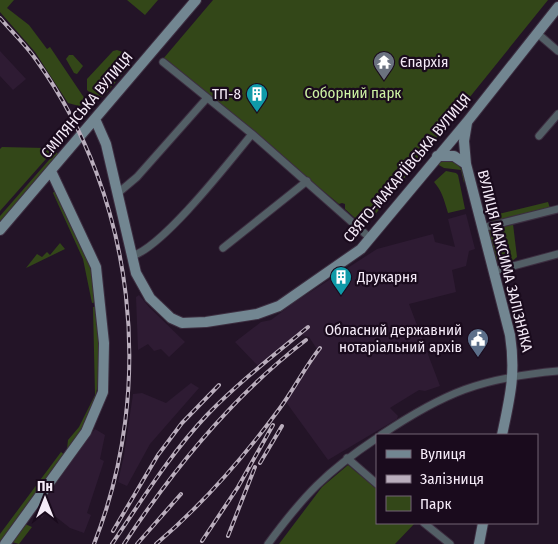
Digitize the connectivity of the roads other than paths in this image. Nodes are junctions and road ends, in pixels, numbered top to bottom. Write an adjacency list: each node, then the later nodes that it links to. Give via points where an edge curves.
1 (196, 0): 8 (street, СМІЛЯНСЬКА ВУЛИЦЯ)
2 (558, 7): 3 (street, СВЯТО-МАКАРІЇВСЬКА ВУЛИЦЯ)
3 (538, 33): 4 (street); 9 (street, СВЯТО-МАКАРІЇВСЬКА ВУЛИЦЯ)
4 (558, 51)
5 (163, 62): 6 (street)
6 (207, 98): 10 (street); 16 (street, via 137,177)
7 (558, 114): 11 (street)
8 (95, 119): 14 (street, СМІЛЯНСЬКА ВУЛИЦЯ); 16 (street, СВЯТО-МАКАРІЇВСЬКА ВУЛИЦЯ, via 104,138)
9 (467, 122): 12 (street, СВЯТО-МАКАРІЇВСЬКА ВУЛИЦЯ); 13 (street, ВУЛИЦЯ МАКСИМА ЗАЛІЗНЯКА, via 464,141)
10 (252, 134): 15 (street); 23 (street, via 170,228 139,254)
11 (539, 136)
12 (437, 156): 13 (street, via 454,156); 20 (street, СВЯТО-МАКАРІЇВСЬКА ВУЛИЦЯ)
13 (466, 164): 18 (street, ВУЛИЦЯ МАКСИМА ЗАЛІЗНЯКА)
14 (51, 170): 19 (street, СМІЛЯНСЬКА ВУЛИЦЯ); 34 (street, via 96,267 104,343 104,392 86,432)
15 (307, 181): 20 (street); 21 (street)
16 (118, 193): 23 (street, СВЯТО-МАКАРІЇВСЬКА ВУЛИЦЯ)
17 (558, 209): 18 (street)
18 (482, 228): 24 (street, ВУЛИЦЯ МАКСИМА ЗАЛІЗНЯКА)
19 (0, 230)
20 (370, 238): 23 (street, СВЯТО-МАКАРІЇВСЬКА ВУЛИЦЯ, via 349,259 272,310 195,324 175,321 154,304 140,283)
21 (223, 248)
22 (558, 254): 24 (street)
23 (132, 256)
24 (494, 272): 26 (street, ВУЛИЦЯ МАКСИМА ЗАЛІЗНЯКА, via 510,335)
25 (558, 371): 26 (street)
26 (514, 375): 27 (street, via 450,394); 28 (street, ВУЛИЦЯ МАКСИМА ЗАЛІЗНЯКА)
27 (383, 434)
28 (502, 434)
29 (376, 439): 30 (street)
30 (347, 458): 31 (street); 35 (street, via 307,494)
31 (376, 483)
32 (425, 524): 36 (street)
33 (483, 524): 37 (street)
34 (4, 544)
35 (268, 544)
36 (450, 544)
37 (479, 544)

